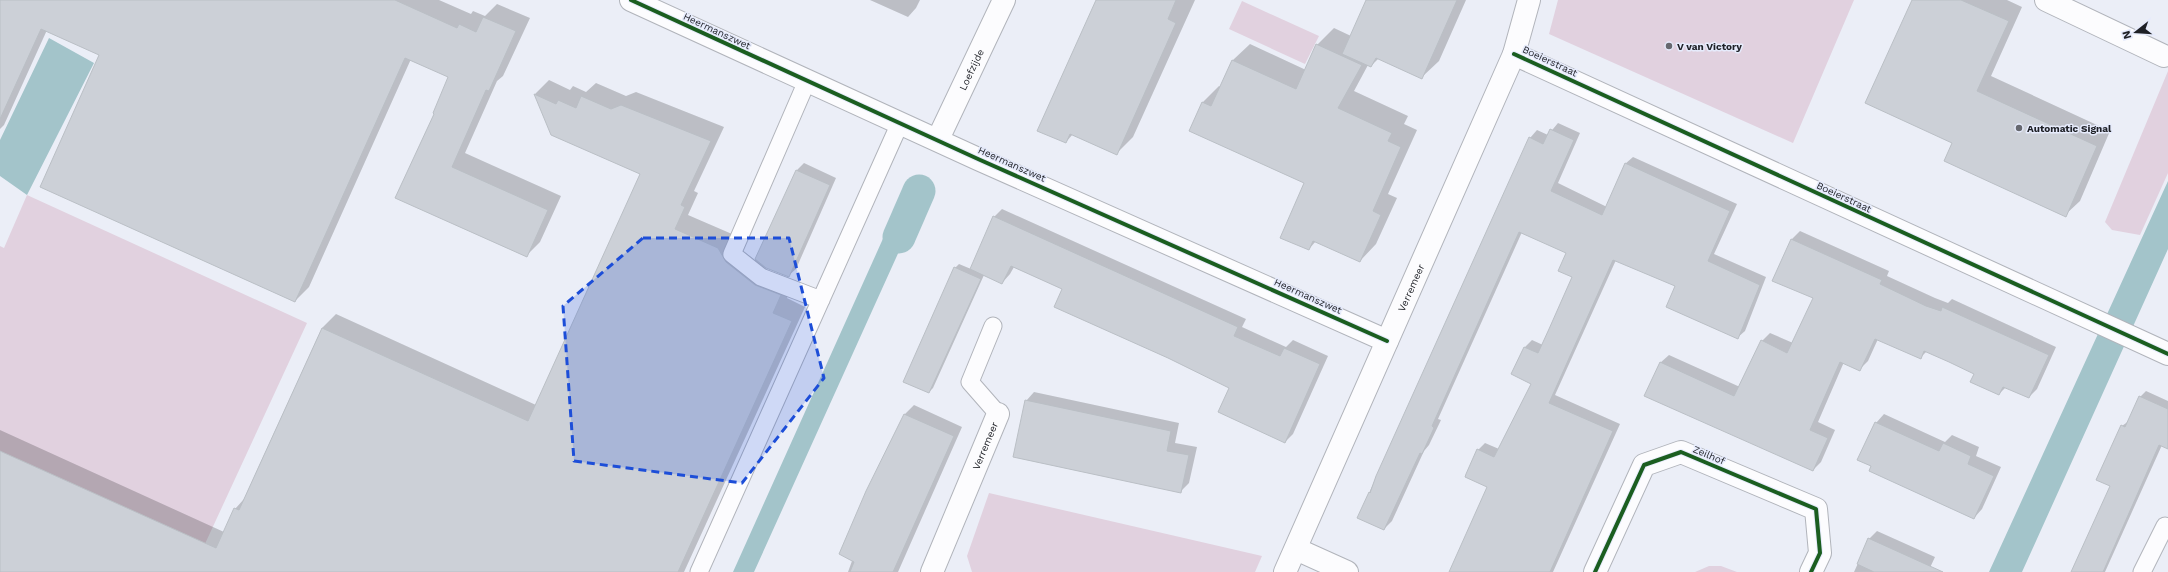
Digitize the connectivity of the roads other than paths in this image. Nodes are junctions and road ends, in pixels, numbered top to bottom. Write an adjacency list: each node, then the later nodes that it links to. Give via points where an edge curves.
1 (631, 0): 7 (street, Heermanszwet)
2 (1004, 0): 9 (street, Loefzijde)
3 (1529, 0): 5 (street, Verremeer)
4 (2046, 0): 6 (street)
5 (1514, 54): 12 (street, Verremeer); 13 (street, Boeierstraat)
6 (2164, 56)
7 (807, 81): 8 (street, Heermanszwet); 10 (lane, via 732,254 761,277)
8 (900, 123): 9 (street, Heermanszwet); 10 (lane)
9 (938, 139): 12 (street, Heermanszwet)
10 (821, 300): 17 (lane)
11 (993, 326): 14 (lane, Verremeer, via 970,382)
12 (1387, 341): 16 (street, Verremeer)
13 (2168, 354)
14 (998, 414): 18 (street, Verremeer)
15 (2165, 526): 23 (lane)
16 (1296, 549): 19 (street, Verremeer); 20 (street)
17 (699, 572)
18 (932, 572)
19 (1285, 572)
20 (1348, 572)
21 (1595, 572): 22 (street, Zeilhof, via 1644,465 1681,452 1816,509 1820,553)
22 (1811, 572)
23 (2142, 572)

